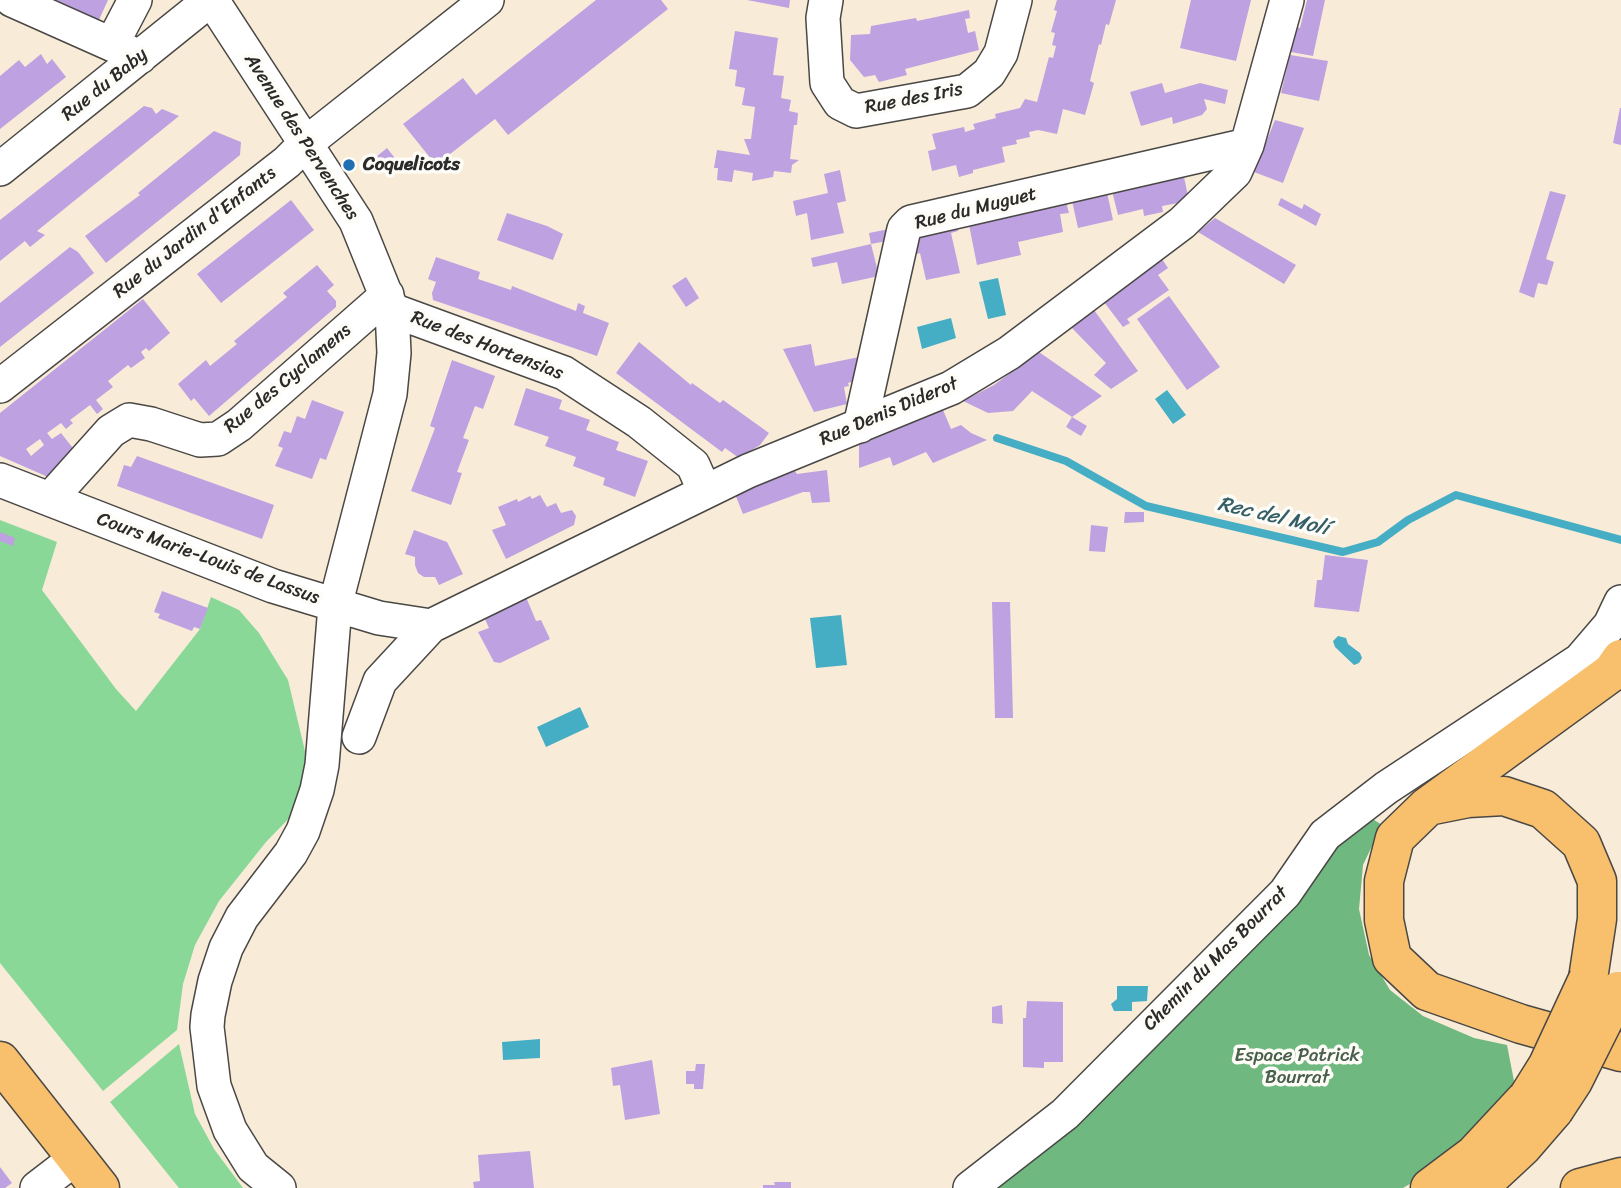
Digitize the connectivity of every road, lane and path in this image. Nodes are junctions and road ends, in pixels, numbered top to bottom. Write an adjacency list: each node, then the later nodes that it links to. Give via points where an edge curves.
1 (12, 0): 8 (street)
2 (135, 0): 8 (street)
3 (211, 0): 8 (street, Rue du Baby); 9 (street, Avenue des Pervenches)
4 (487, 0): 9 (street, Rue du Jardin d'Enfants)
5 (826, 0): 6 (street, Rue des Iris, via 827,83 840,103 856,111 967,91 989,73 1001,53)
6 (1015, 0)
7 (1287, 0): 10 (street, Rue Denis Diderot)
8 (126, 50): 11 (street, Rue du Baby)
9 (305, 144): 12 (street, Avenue des Pervenches, via 356,221); 13 (street, Rue du Jardin d'Enfants)
10 (1247, 145): 14 (street, Rue Denis Diderot, via 1236,172 1182,223 1009,353 951,388); 14 (street, Rue du Muguet, via 911,222 904,229)
11 (0, 169)
12 (389, 302): 16 (street, Rue des Hortensias, via 564,373 639,422 693,465); 17 (street, Rue des Cyclamens, via 218,439 200,440 129,419 111,431); 19 (street, Avenue des Pervenches, via 394,353 390,394)
13 (0, 386)
14 (860, 426): 16 (street, Rue Denis Diderot)
15 (0, 480): 17 (street, Cours Marie-Louis de Lassus)
16 (705, 492): 20 (street, Rue Denis Diderot)
17 (50, 499): 19 (street, Cours Marie-Louis de Lassus)
18 (1621, 602): 34 (street, Chemin du Mas Bourrat, via 1610,625 1580,660 1385,788 1325,835 1285,893 1065,1114)
19 (335, 606): 20 (street); 33 (street, Cours Marie-Louis de Lassus, via 317,790 291,853 242,917 226,948 208,1015 214,1086 230,1130 253,1167)
20 (431, 626): 22 (street, via 380,681)
21 (1621, 659): 23 (main road, via 1612,671)
22 (359, 737)
23 (1428, 806): 25 (main road, via 1504,796 1543,809 1581,843 1597,881 1597,919); 26 (main road, via 1395,838 1384,881 1384,920 1392,958 1427,991)
24 (1621, 869): 25 (main road)
25 (1609, 984): 28 (main road, bridge, via 1573,1081)
26 (1621, 1052)
27 (0, 1061): 29 (main road)
28 (1541, 1104): 35 (main road); 36 (main road, via 1522,1147)
29 (76, 1158): 31 (street); 32 (main road)
30 (1621, 1177): 37 (main road)
31 (37, 1188)
32 (100, 1188)
33 (279, 1188)
34 (970, 1188)
35 (1430, 1188)
36 (1478, 1188)
37 (1580, 1188)

